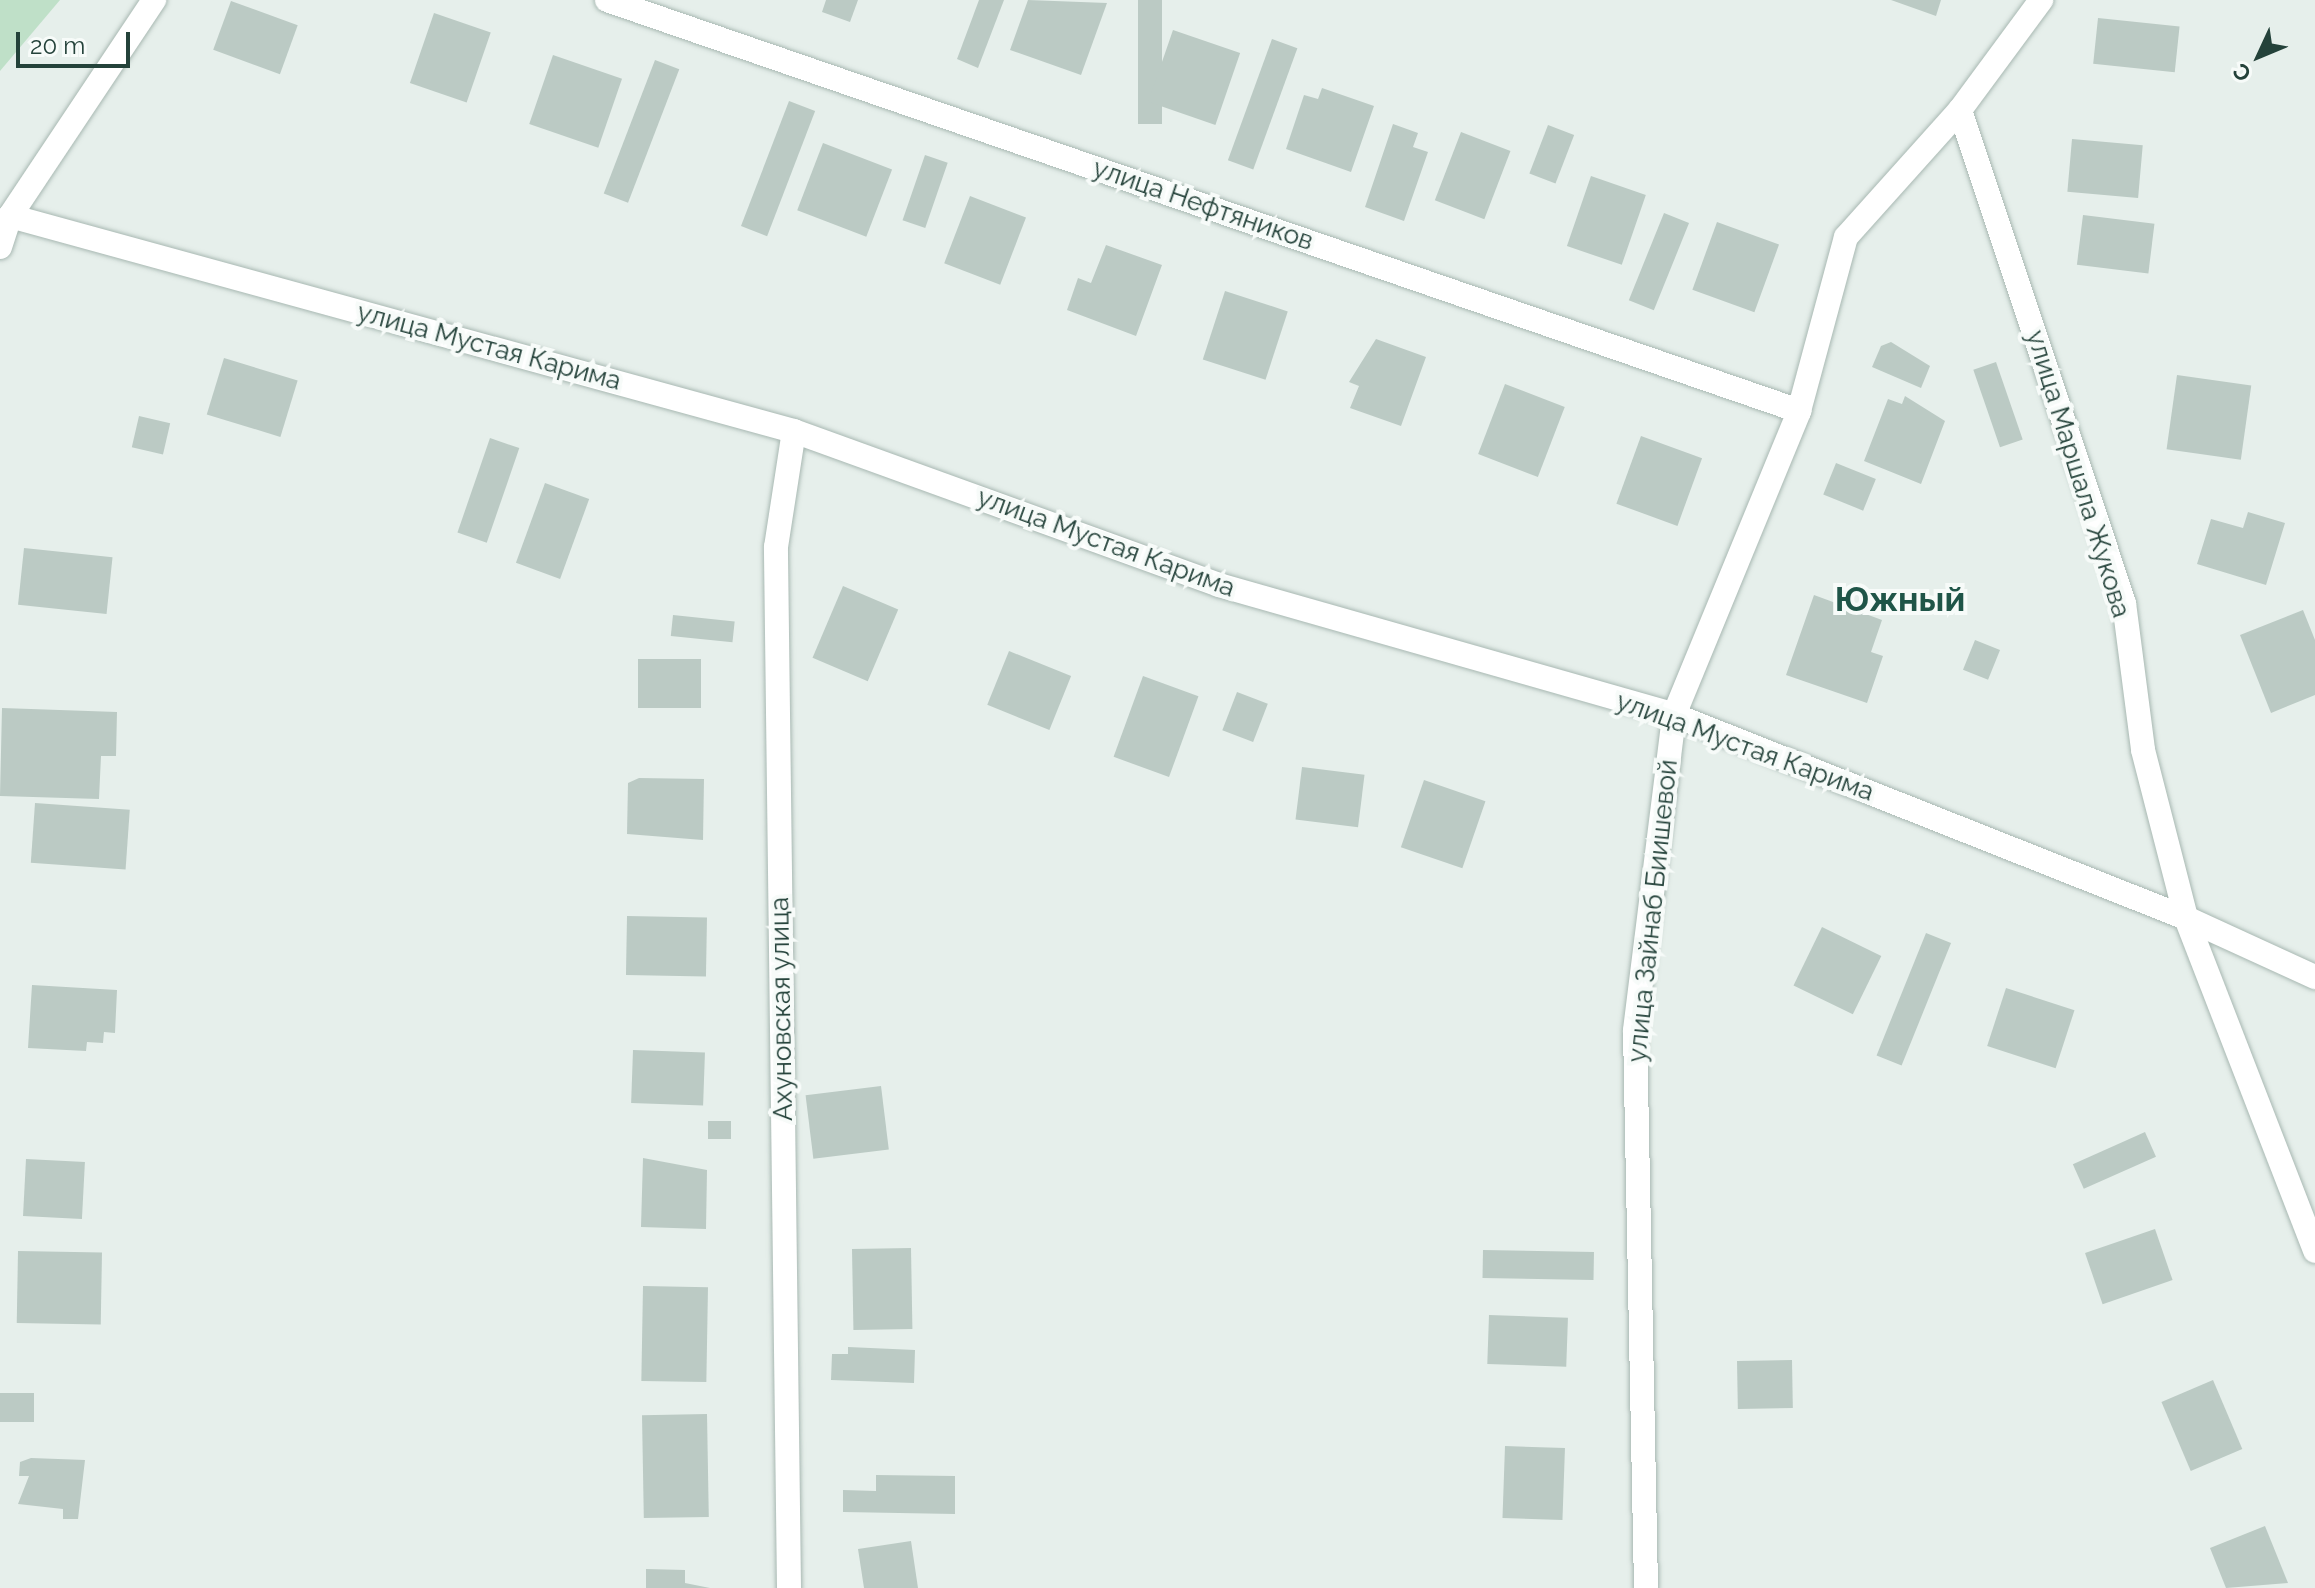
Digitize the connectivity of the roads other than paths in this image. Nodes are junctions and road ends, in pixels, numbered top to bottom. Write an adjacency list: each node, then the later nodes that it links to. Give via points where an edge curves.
1 (154, 0): 5 (street)
2 (607, 0): 7 (street, улица Нефтяников)
3 (2041, 0): 4 (street, улица Зайнаб Биишевой)
4 (1960, 110): 7 (street, улица Зайнаб Биишевой, via 1846,237); 10 (street, улица Маршала Жукова, via 2124,603 2143,750)
5 (10, 216): 6 (street); 8 (street, улица Мустая Карима)
6 (0, 247)
7 (1799, 411): 9 (street, улица Зайнаб Биишевой)
8 (794, 431): 9 (street, улица Мустая Карима, via 1219,585); 13 (street, Ахуновская улица, via 776,547)
9 (1674, 715): 10 (street, улица Мустая Карима); 14 (street, улица Зайнаб Биишевой, via 1635,1030)
10 (2186, 918): 11 (street, улица Мустая Карима); 12 (street, улица Маршала Жукова)
11 (2315, 977)
12 (2315, 1251)
13 (789, 1588)
14 (1646, 1588)

